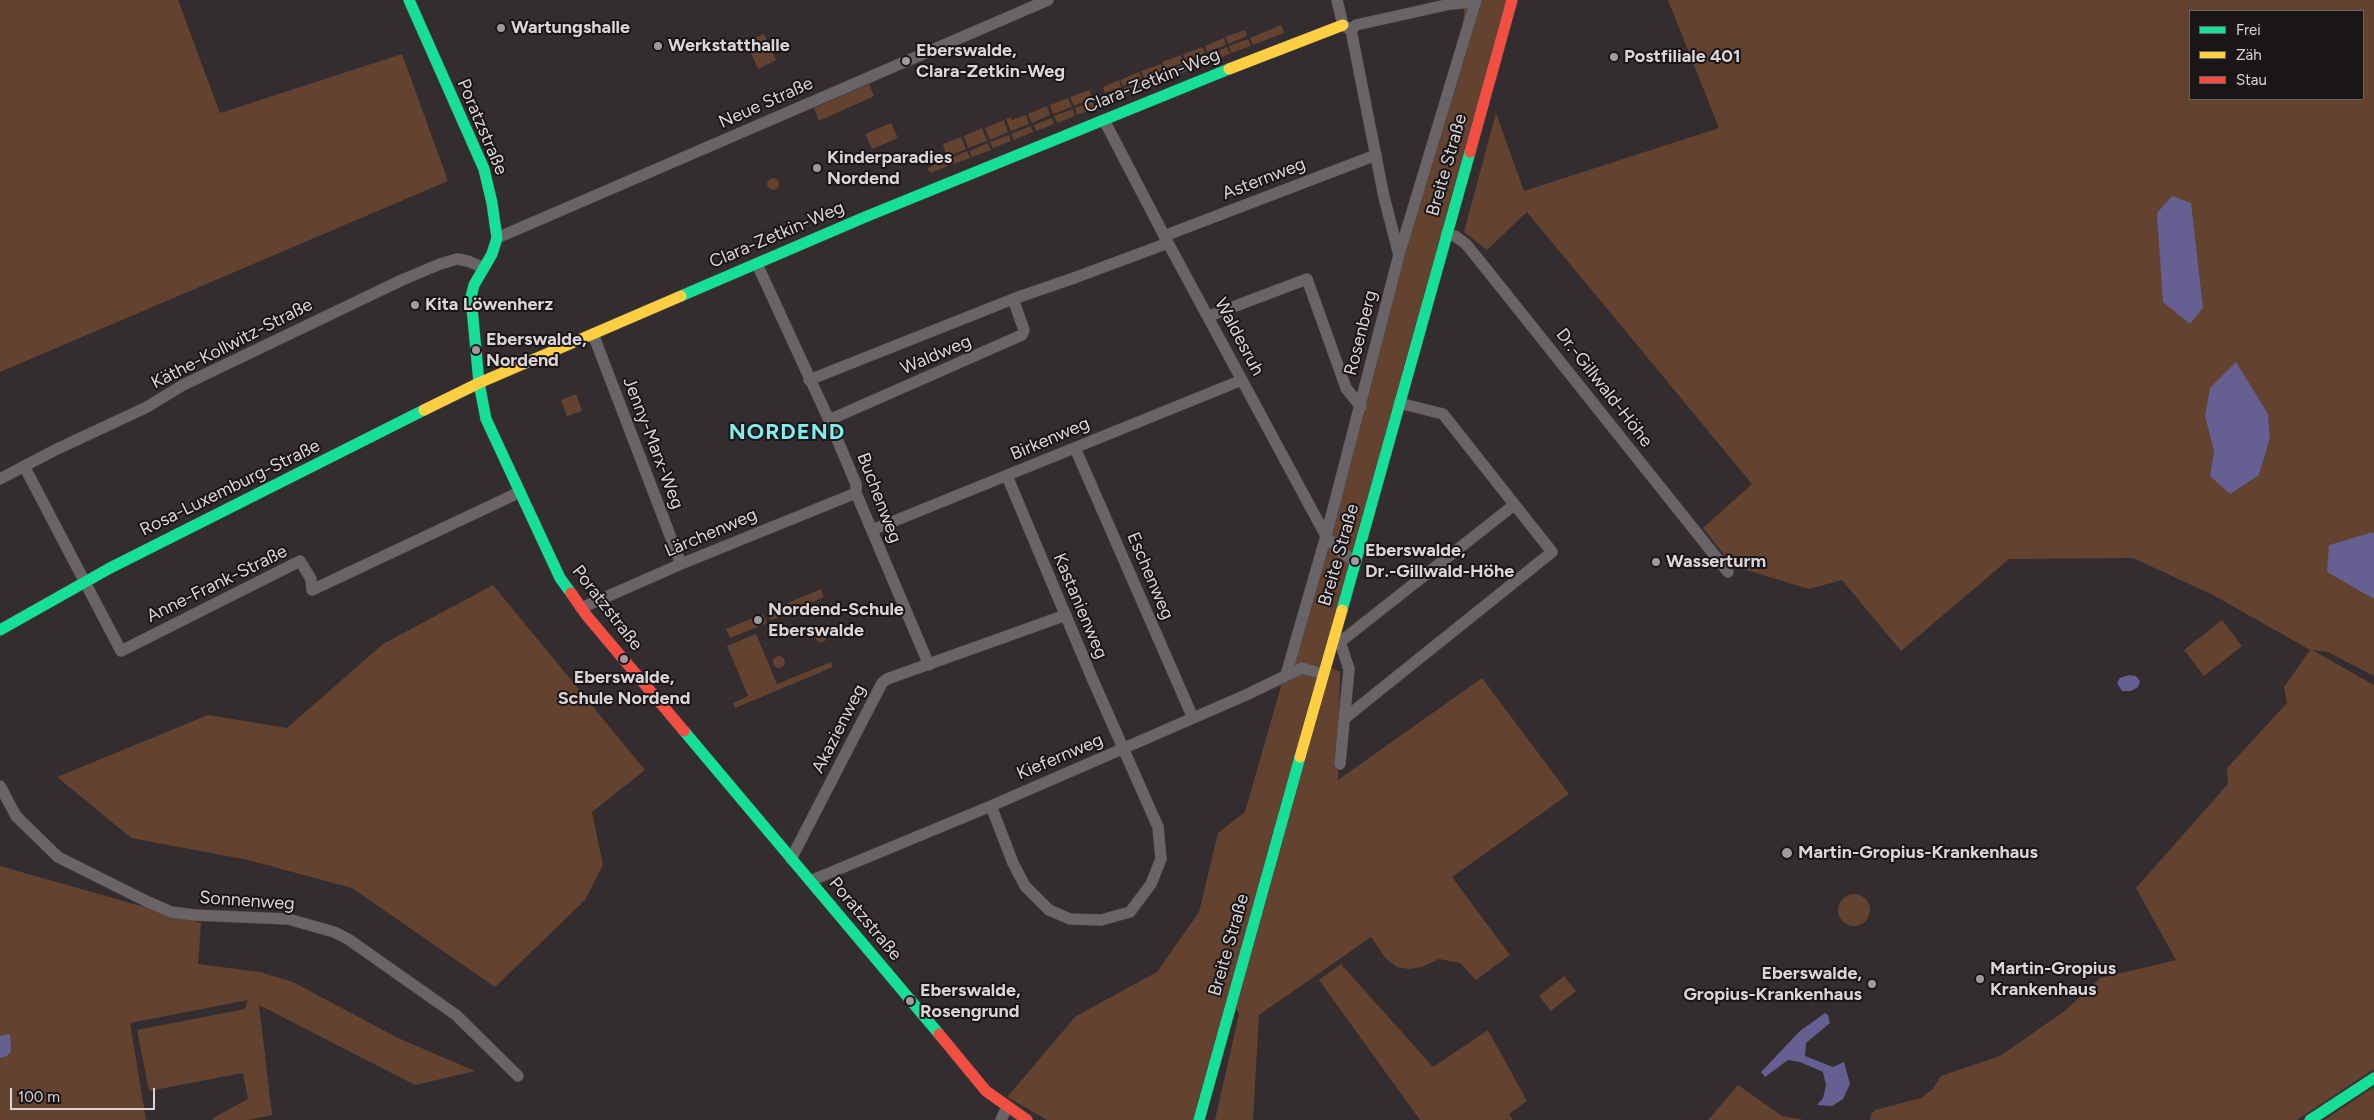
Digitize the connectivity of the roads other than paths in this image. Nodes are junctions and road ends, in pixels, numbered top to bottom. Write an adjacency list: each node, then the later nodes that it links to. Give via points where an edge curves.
1 (409, 0): 10 (street, Poratzstraße, via 484,168)
2 (1048, 0): 10 (street, Neue Straße)
3 (1338, 0): 6 (street, Rosenberg)
4 (1512, 0): 9 (street, Breite Straße)
5 (1476, 1): 6 (street); 12 (street)
6 (1347, 28): 7 (street, Clara-Zetkin-Weg, via 1291,44); 8 (street, Rosenberg)
7 (1104, 120): 11 (street, Waldesruh); 13 (street, Clara-Zetkin-Weg)
8 (1376, 155): 11 (street, Asternweg); 12 (street, Rosenberg)
9 (1446, 234): 21 (street, Breite Straße); 35 (street, Dr.-Gillwald-Höhe, via 1466,244)
10 (497, 238): 14 (street, Poratzstraße)
11 (1166, 239): 15 (street, Waldweg, via 1074,278); 16 (street, Waldesruh)
12 (1399, 255): 22 (street, Rosenberg)
13 (756, 264): 17 (street, Clara-Zetkin-Weg); 18 (street, Buchenweg)
14 (484, 268): 20 (street, Poratzstraße, via 474,285 472,298); 25 (street, Käthe-Kollwitz-Straße, via 458,259 428,269 189,382)
15 (1013, 299): 18 (street, Waldweg); 23 (street, Waldweg, via 1024,330 1022,335)
16 (1209, 316): 19 (street, Waldesruh); 22 (street, via 1307,279 1346,388)
17 (593, 334): 20 (street, Clara-Zetkin-Weg); 34 (street, Jenny-Marx-Weg)
18 (809, 380): 23 (street, Buchenweg)
19 (1242, 380): 24 (street, Birkenweg); 32 (street, Waldesruh)
20 (479, 383): 28 (street, Poratzstraße, via 486,419); 36 (street, Rosa-Luxemburg-Straße)
21 (1399, 403): 30 (street, via 1442,414); 33 (street, Breite Straße)
22 (1361, 407): 32 (street, Rosenberg)
23 (829, 420): 29 (street, Buchenweg, via 856,484)
24 (1075, 448): 26 (street, Birkenweg); 44 (street, Eschenweg)
25 (24, 466): 27 (street, Käthe-Kollwitz-Straße); 36 (street)
26 (1007, 476): 31 (street, Birkenweg); 38 (street, Kastanienweg)
27 (0, 479)
28 (520, 492): 36 (street, Anne-Frank-Straße, via 312,590 300,561 121,651); 37 (street, Poratzstraße, via 560,578)
29 (856, 493): 31 (street, Buchenweg); 34 (street, Lärchenweg)
30 (1514, 504): 40 (street); 45 (street, via 1552,552)
31 (872, 530): 41 (street, Buchenweg)
32 (1326, 536): 33 (street, Waldesruh, via 1341,552); 43 (street, Rosenberg)
33 (1356, 561): 40 (street, Breite Straße)
34 (681, 564): 37 (street, Lärchenweg)
35 (1728, 572)
36 (85, 582): 39 (street, Rosa-Luxemburg-Straße)
37 (581, 608): 50 (street, Poratzstraße)
38 (1066, 615): 41 (street, Akazienweg); 46 (street, Kastanienweg)
39 (0, 630)
40 (1337, 641): 42 (street, Breite Straße); 45 (street, via 1349,669)
41 (929, 664): 50 (street, Akazienweg, via 887,678 882,683)
42 (1324, 674): 43 (street, Kiefernweg, via 1302,668); 57 (street, Breite Straße)
43 (1286, 675): 44 (street, Kiefernweg)
44 (1193, 718): 46 (street, Kiefernweg)
45 (1345, 718): 47 (street)
46 (1124, 748): 49 (street, Kiefernweg); 49 (street, via 1158,827 1161,845 1161,859 1151,884 1130,912 1101,920 1070,919 1049,910 1025,886)
47 (1340, 764)
48 (0, 786): 52 (street, Sonnenweg, via 16,816 58,857 170,912 288,919 326,929 348,939 456,1015)
49 (991, 806): 51 (street, Kiefernweg)
50 (791, 859): 51 (street, Poratzstraße)
51 (810, 881): 54 (street, Poratzstraße, via 986,1091)
52 (518, 1076)
53 (2374, 1078): 58 (street)
54 (1007, 1107): 55 (street); 56 (street, Poratzstraße)
55 (1001, 1120)
56 (1027, 1120)
57 (1199, 1120)
58 (2310, 1120)

